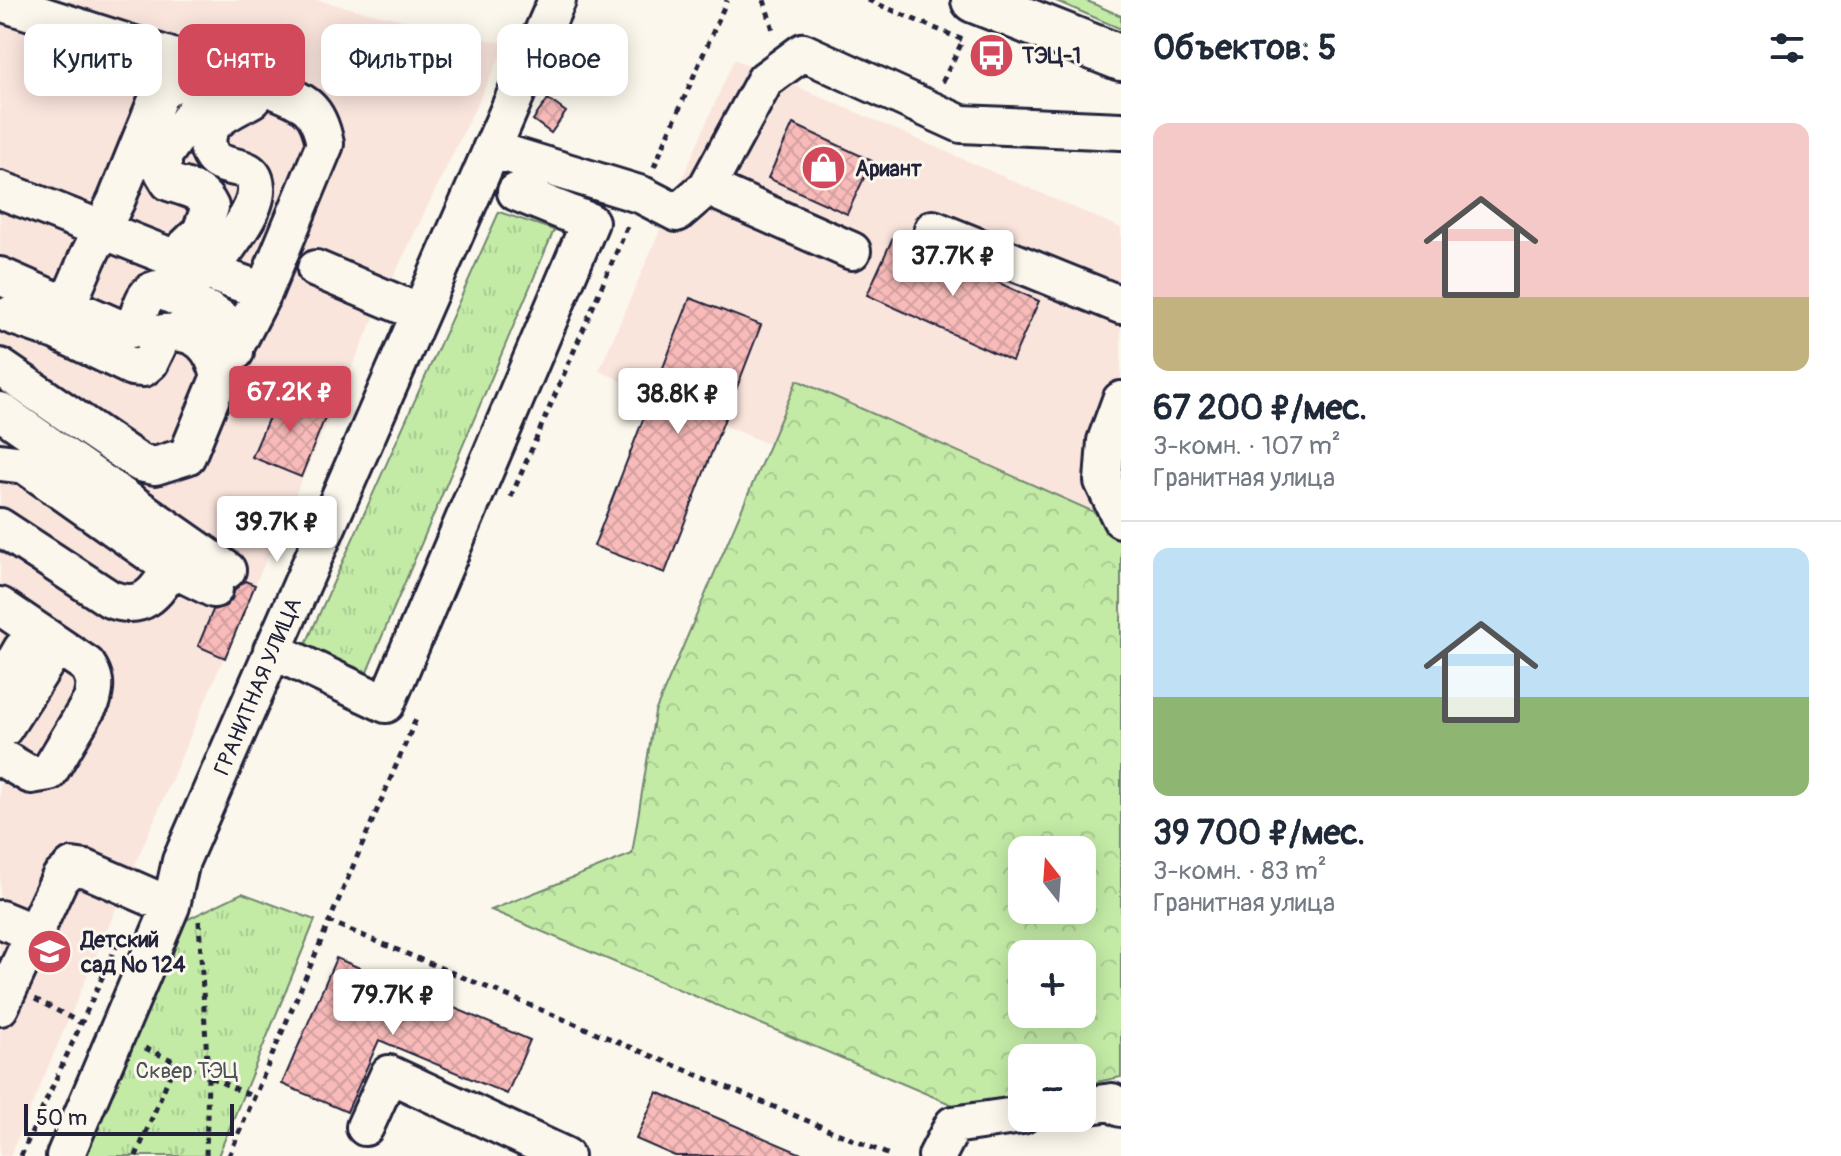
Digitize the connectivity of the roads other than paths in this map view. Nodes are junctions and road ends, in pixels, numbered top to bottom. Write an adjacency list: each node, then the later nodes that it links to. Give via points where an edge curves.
1 (557, 0): 10 (street, ГРАНИТНАЯ УЛИЦА)
2 (974, 0): 4 (main road)
3 (0, 2): 22 (street, via 272,89 310,107 325,144)
4 (1121, 58)
5 (178, 81): 15 (street, via 159,95)
6 (201, 96): 18 (street, via 163,156 169,182 194,189 210,207 201,232)
7 (243, 96): 8 (street)
8 (252, 99): 14 (street, via 298,118 304,134 302,153); 20 (street, via 214,122 208,132 211,156 246,169 255,177 257,192 247,217)
9 (1121, 131): 11 (street, via 961,124 803,52 765,80)
10 (491, 149): 11 (street, via 642,195 677,213); 24 (street, ГРАНИТНАЯ УЛИЦА)
11 (707, 187): 17 (street)
12 (0, 190): 15 (street)
13 (516, 192): 37 (street, via 590,222 386,704)
14 (274, 215)
15 (102, 227): 18 (street); 26 (street)
16 (933, 229): 23 (street)
17 (852, 251)
18 (174, 258): 20 (street)
19 (316, 269): 24 (street)
20 (208, 273): 22 (street)
21 (0, 276): 26 (street)
22 (264, 291): 27 (street)
23 (1121, 305)
24 (420, 313): 37 (street, ГРАНИТНАЯ УЛИЦА)
25 (10, 315): 26 (street)
26 (62, 318): 27 (street, via 132,367 143,368 164,333 175,331 205,342)
27 (228, 364): 28 (street, via 187,456 155,466 140,463)
28 (0, 367)
29 (1121, 400): 33 (street, via 1106,441 1103,481)
30 (0, 411): 31 (street)
31 (16, 432): 35 (street, via 220,580)
32 (0, 462): 35 (street, via 25,465)
33 (1121, 519)
34 (0, 527): 35 (street, via 126,605 153,593)
35 (171, 568)
36 (0, 606): 38 (street)
37 (272, 650): 39 (street, ГРАНИТНАЯ УЛИЦА, via 181,861)
38 (16, 694)
39 (184, 910): 41 (street, via 72,867 60,878); 47 (street, ГРАНИТНАЯ УЛИЦА, via 117,1035)
40 (0, 919): 41 (street)
41 (34, 933): 42 (street)
42 (5, 996)
43 (1096, 1104): 44 (street, via 1112,1102)
44 (1121, 1108)
45 (1008, 1117): 49 (street, via 953,1125)
46 (365, 1127): 48 (street, via 389,1074)
47 (65, 1156)
48 (565, 1156)
49 (937, 1156)

